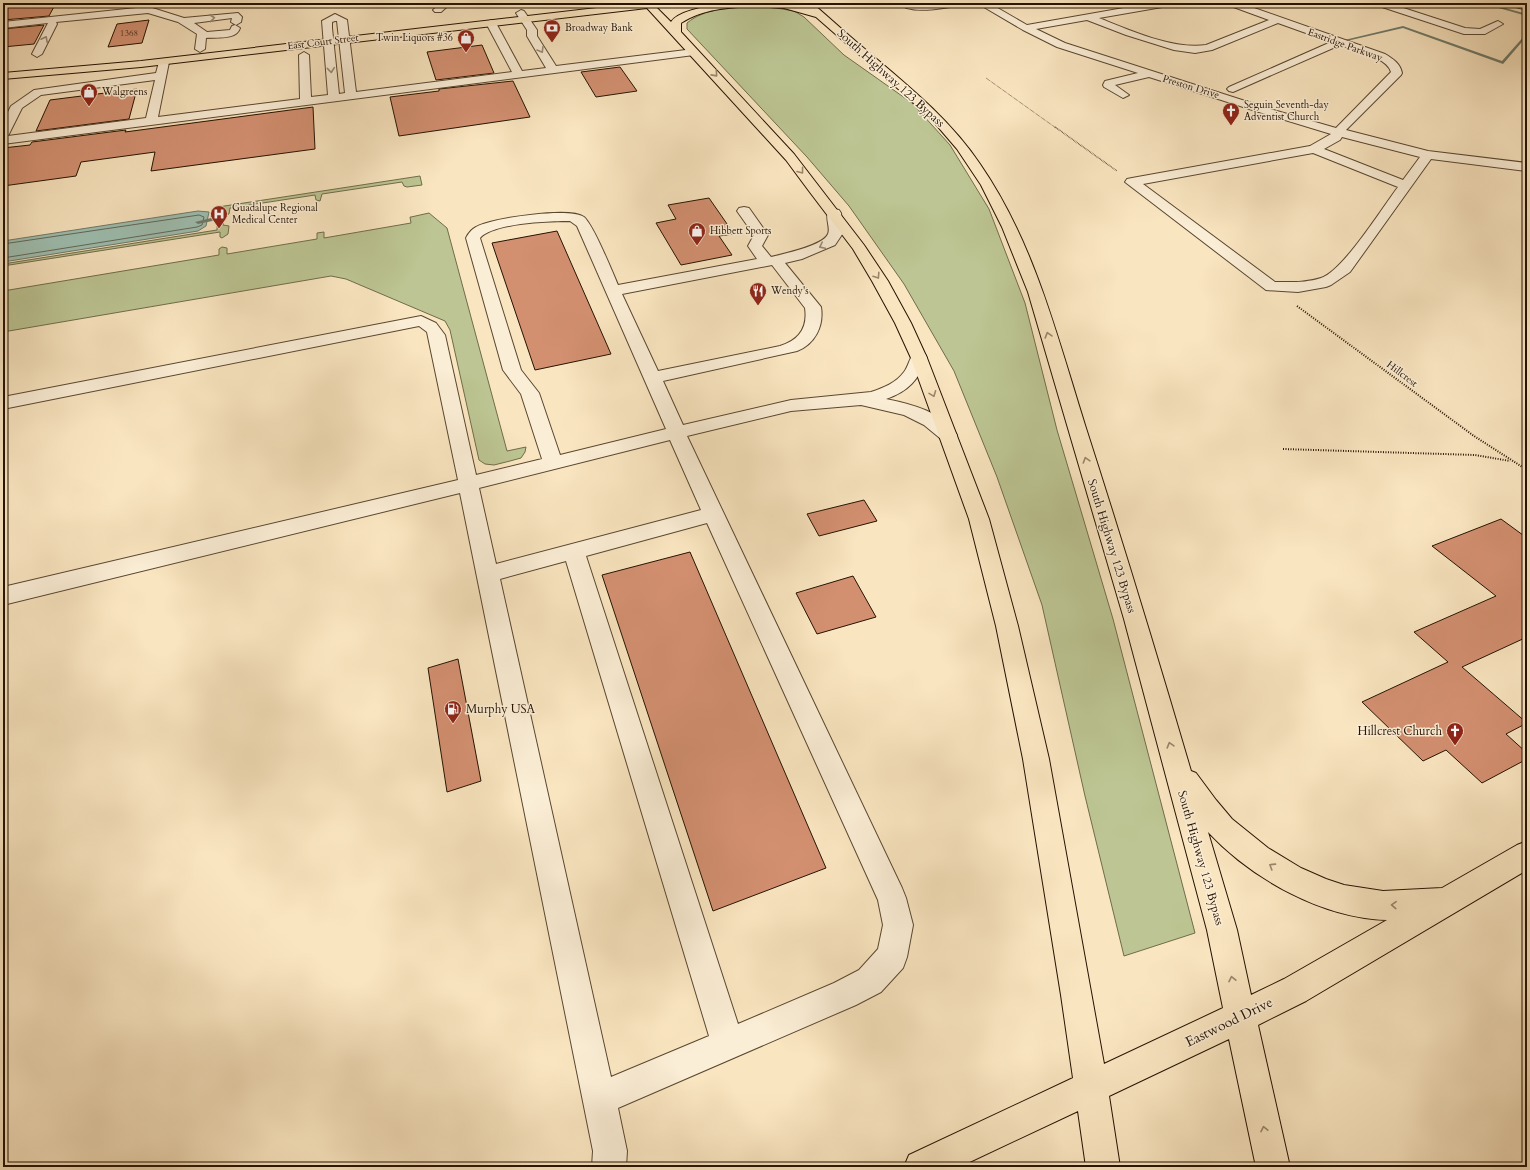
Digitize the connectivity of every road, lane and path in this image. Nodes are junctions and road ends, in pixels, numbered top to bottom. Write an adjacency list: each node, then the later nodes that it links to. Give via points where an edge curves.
1 (454, 3): 12 (street)
2 (604, 3): 13 (main road, East Court Street)
3 (903, 3): 4 (street, via 924,7)
4 (957, 3)
5 (1003, 3): 10 (street)
6 (1168, 3): 18 (street)
7 (1231, 3): 19 (street, Eastridge Parkway)
8 (1379, 3): 24 (street, via 1464,31 1482,32)
9 (1512, 3): 15 (street)
10 (984, 4): 25 (street, Preston Drive)
11 (141, 6): 20 (street); 22 (street)
12 (442, 6)
13 (590, 7): 16 (main road, East Court Street); 16 (main road, via 637,13); 17 (main road, East Court Street)
14 (812, 7): 16 (main road, via 747,4 689,13 676,22); 80 (main road, South Highway 123 Bypass, one-way to 14, via 1135,619 1036,292 1007,220 970,158 947,129)
15 (1527, 7)
16 (661, 13): 33 (main road)
17 (523, 16): 21 (main road, East Court Street); 26 (street); 29 (main road, East Court Street)
18 (1090, 18): 19 (street, via 1178,48 1195,50 1208,48); 25 (street)
19 (1276, 20): 31 (street, Eastridge Parkway)
20 (182, 21): 28 (street, via 195,27); 28 (street, one-way to 28, via 237,17 234,32)
21 (492, 23): 27 (street); 29 (main road, East Court Street)
22 (3, 24)
23 (52, 24): 34 (street, one-way to 23)
24 (1498, 24)
25 (1026, 28): 40 (street, Preston Drive, via 1061,45)
26 (532, 30): 27 (street); 37 (street, one-way to 37, via 531,34)
27 (498, 34): 39 (street)
28 (201, 36): 32 (street)
29 (344, 36): 30 (main road, East Court Street); 30 (street, via 342,20 334,13 327,21); 48 (street)
30 (328, 38): 32 (main road, East Court Street); 36 (main road, East Court Street); 49 (street, one-way to 49)
31 (1338, 42): 45 (street); 52 (street, Eastridge Parkway, via 1380,56 1392,63 1397,73)
32 (200, 49): 38 (main road, East Court Street)
33 (694, 52): 37 (street); 61 (main road, one-way to 61, via 790,157)
34 (37, 54)
35 (304, 55): 50 (street)
36 (165, 61): 38 (main road, East Court Street); 42 (street)
37 (553, 70): 39 (street)
38 (51, 71): 41 (main road, East Court Street)
39 (519, 74): 48 (street)
40 (1149, 74): 47 (street, via 1109,83 1108,85); 52 (street, Preston Drive)
41 (3, 76)
42 (161, 76): 46 (street); 51 (street)
43 (986, 78): 58 (path)
44 (25, 88): 46 (street)
45 (1233, 89)
46 (38, 92): 53 (street, via 17,106)
47 (1123, 95)
48 (350, 96): 49 (street)
49 (334, 98): 50 (street)
50 (306, 101): 51 (street)
51 (151, 121): 54 (street)
52 (1338, 132): 55 (street, via 1336,137); 56 (street, Preston Drive)
53 (3, 134)
54 (3, 140)
55 (1314, 149): 58 (street); 59 (street)
56 (1428, 155): 57 (street, Preston Drive); 59 (street)
57 (1527, 167)
58 (1132, 182): 63 (street)
59 (1406, 186): 63 (street, via 1345,268 1326,282 1298,287)
60 (744, 211): 62 (street, via 762,235 755,246)
61 (834, 214): 62 (street, one-way to 62, via 836,233 830,242 797,256); 65 (main road, one-way to 65, via 880,281)
62 (775, 261): 64 (street); 66 (street, via 813,307 812,327 802,343 784,350)
63 (1270, 287): 72 (path, Hillcrest, via 1390,373 1457,426)
64 (613, 291): 66 (street); 73 (street, via 583,225 577,219 554,216 492,226 480,230 473,238 512,370 530,393)
65 (919, 358): 67 (street, via 910,380 899,388 886,394); 70 (main road, one-way to 70)
66 (652, 378): 69 (street)
67 (860, 399): 69 (street, via 788,406); 70 (street, via 913,411)
68 (3, 403): 75 (street, via 421,321 436,330)
69 (676, 434): 73 (street); 76 (street)
70 (948, 435): 85 (main road, via 978,519 1007,626 1036,759)
71 (1283, 449): 72 (path, via 1474,455)
72 (1511, 462): 74 (path, Hillcrest)
73 (552, 463): 75 (street)
74 (1527, 470)
75 (469, 484): 78 (street); 79 (street)
76 (713, 514): 77 (street); 84 (street, via 892,898 898,925 892,957 870,982)
77 (574, 551): 78 (street); 84 (street)
78 (488, 574): 86 (street)
79 (3, 596)
80 (1176, 766): 82 (main road, one-way to 80, via 1401,906 1363,903 1326,893 1288,877 1228,833 1202,805); 83 (main road, South Highway 123 Bypass, one-way to 80, via 1222,930)
81 (1527, 855): 82 (main road, Eastwood Drive)
82 (1447, 902): 83 (main road, Eastwood Drive, via 1295,990)
83 (1240, 1017): 85 (main road, Eastwood Drive); 90 (main road, South Highway 123 Bypass, one-way to 83)
84 (728, 1044): 86 (street)
85 (1091, 1086): 88 (main road, Eastwood Drive); 89 (main road)
86 (599, 1099): 87 (street)
87 (613, 1162)
88 (921, 1167)
89 (1103, 1167)
90 (1273, 1167)

